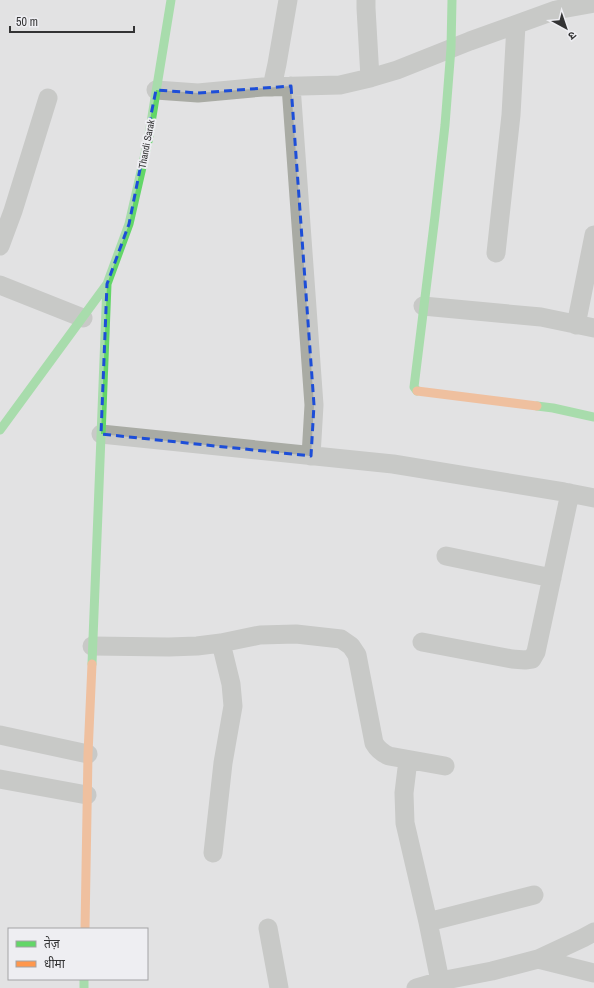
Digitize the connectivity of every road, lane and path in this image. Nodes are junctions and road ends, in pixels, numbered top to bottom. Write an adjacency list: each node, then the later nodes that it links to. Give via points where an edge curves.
1 (171, 0): 12 (street, Thandi Sarak)
2 (288, 0): 11 (street)
3 (366, 0): 9 (street)
4 (452, 0): 8 (street)
5 (594, 3): 6 (street, via 556,10)
6 (543, 7): 7 (street)
7 (516, 25): 8 (street); 16 (street, via 511,115)
8 (451, 48): 9 (street); 19 (street, via 445,125)
9 (370, 78): 10 (street, via 340,85)
10 (291, 86): 11 (street); 25 (street, via 314,405)
11 (272, 87): 12 (street, via 198,93)
12 (156, 90): 17 (street, Thandi Sarak, via 148,141 129,224)
13 (48, 98): 15 (street)
14 (594, 234): 21 (street)
15 (0, 246)
16 (496, 253)
17 (107, 284): 20 (street); 24 (street)
18 (0, 285): 20 (street)
19 (423, 306): 21 (street, via 541,317); 22 (street, via 414,387 418,392 553,408)
20 (83, 318): 23 (street)
21 (585, 327)
22 (594, 417)
23 (0, 430)
24 (100, 434): 25 (street); 32 (street)
25 (311, 456): 26 (street, via 394,464)
26 (570, 493): 27 (street); 29 (street)
27 (594, 498)
28 (446, 556): 29 (street)
29 (552, 578): 30 (street, via 536,652 532,659 512,659)
30 (422, 642)
31 (221, 643): 32 (street, via 169,647); 35 (street, via 260,635 296,634 341,639 351,646 357,655 374,743 383,754); 39 (street, via 231,684 233,706 223,763)
32 (92, 646): 34 (street)
33 (0, 735): 34 (street)
34 (88, 754): 38 (street)
35 (408, 760): 36 (street); 41 (street, via 404,793 405,823)
36 (444, 766)
37 (0, 779): 38 (street)
38 (87, 795): 42 (street)
39 (213, 853)
40 (534, 895): 41 (street)
41 (428, 922): 47 (street)
42 (85, 928)
43 (268, 928): 48 (street)
44 (594, 932): 45 (street)
45 (538, 959): 46 (street); 47 (street)
46 (594, 973)
47 (440, 981): 49 (street)
48 (279, 988)
49 (416, 988)

